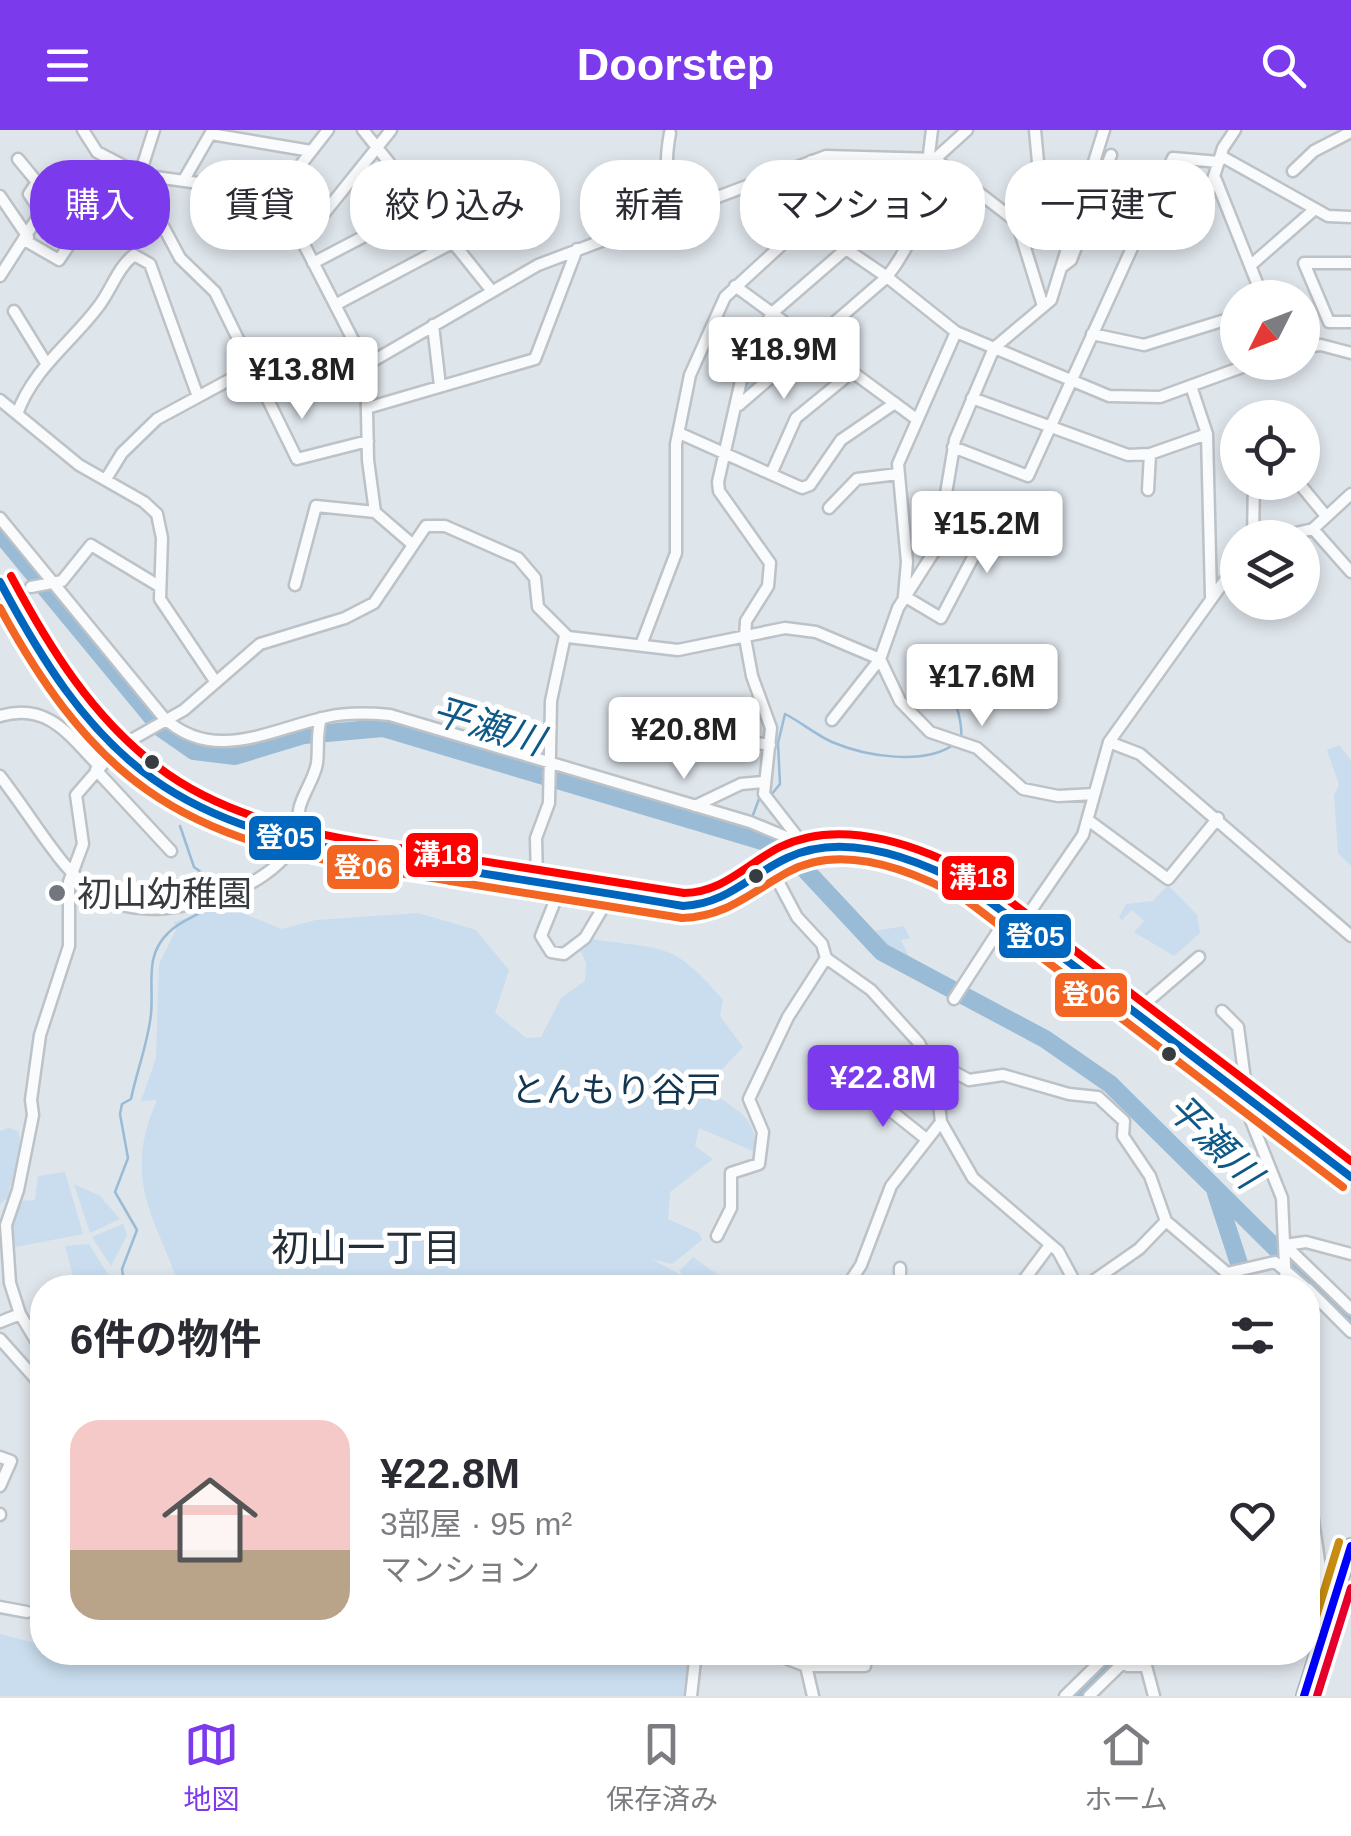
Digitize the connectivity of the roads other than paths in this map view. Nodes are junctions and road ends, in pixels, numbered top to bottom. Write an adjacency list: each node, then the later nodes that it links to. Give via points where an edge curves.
1 (83, 130): 20 (street)
2 (154, 130): 21 (street)
3 (328, 130): 15 (street)
4 (363, 130): 14 (street)
5 (390, 130): 14 (street)
6 (932, 130): 17 (street)
7 (967, 130): 17 (street)
8 (1035, 130): 26 (street)
9 (1104, 130): 55 (street)
10 (1235, 130): 19 (street)
11 (212, 132): 15 (street); 29 (street)
12 (1351, 132): 27 (street)
13 (670, 134): 24 (street)
14 (377, 148): 23 (street); 33 (street)
15 (311, 152): 22 (street)
16 (1111, 155): 55 (street, via 1071,260)
17 (932, 158): 25 (street, via 837,154); 35 (street); 57 (street, via 918,223)
18 (18, 159): 37 (street, via 37,182 28,194 41,212)
19 (1220, 159): 31 (street); 34 (street); 69 (street, via 1172,158)
20 (111, 160)
21 (145, 160)
22 (305, 160)
23 (386, 160)
24 (665, 160)
25 (815, 160)
26 (1038, 160)
27 (1293, 170)
28 (170, 177): 29 (street)
29 (185, 178): 30 (street)
30 (190, 179)
31 (1216, 180): 54 (street)
32 (0, 196): 37 (street)
33 (330, 206)
34 (1315, 209): 36 (street); 54 (street)
35 (1005, 213)
36 (1351, 217)
37 (27, 239): 39 (street); 56 (street)
38 (170, 239): 76 (street, via 215,292)
39 (30, 241)
40 (350, 244): 52 (street)
41 (580, 249): 47 (street)
42 (44, 250): 43 (street, via 59,260)
43 (66, 250)
44 (306, 250): 52 (street)
45 (439, 250): 61 (street)
46 (458, 250): 60 (street)
47 (577, 250): 60 (street); 80 (street, via 535,359)
48 (776, 250): 59 (street)
49 (845, 250): 64 (street)
50 (847, 250): 57 (street)
51 (1025, 250): 62 (street)
52 (313, 263): 61 (street)
53 (1351, 263): 66 (street, via 1304,263 1330,322)
54 (1251, 265): 58 (street)
55 (1062, 267): 62 (street, via 1051,300)
56 (0, 276)
57 (887, 277): 68 (street); 70 (street)
58 (1257, 280)
59 (735, 286): 64 (street); 91 (street, via 694,364)
60 (491, 290): 67 (street)
61 (335, 305): 75 (street)
62 (1042, 306): 72 (street)
63 (14, 310): 74 (street)
64 (771, 314): 70 (street); 86 (street, via 742,376)
65 (1220, 322): 69 (street, via 1144,345)
66 (1351, 322)
67 (433, 325): 75 (street); 80 (street)
68 (956, 332): 72 (street); 89 (street)
69 (1092, 334): 79 (street)
70 (812, 343): 77 (street); 86 (street)
71 (1320, 346): 73 (street)
72 (994, 348): 79 (street); 83 (street)
73 (1351, 353)
74 (46, 364): 82 (street, via 99,307 127,260 139,255 150,264); 88 (street)
75 (366, 365): 76 (street); 87 (street)
76 (254, 367): 82 (street); 93 (street, via 298,459)
77 (851, 373): 85 (street); 97 (street, via 796,418)
78 (1220, 375): 81 (street)
79 (1070, 379): 81 (street, via 1132,400); 90 (street)
80 (440, 386): 87 (street)
81 (1191, 386): 92 (street)
82 (197, 394): 99 (street, via 143,430)
83 (972, 398): 90 (street); 94 (street)
84 (0, 400): 88 (street)
85 (895, 403): 89 (street); 97 (street, via 842,440 810,485 802,488)
86 (738, 406): 95 (street)
87 (367, 408): 93 (street)
88 (17, 414): 99 (street)
89 (915, 418): 98 (street)
90 (1048, 428): 94 (street, via 1028,476); 96 (street, via 1128,455)
91 (680, 433): 95 (street); 122 (street, via 676,553)
92 (1207, 434): 96 (street); 119 (street)
93 (368, 442): 105 (street)
94 (953, 447): 103 (street)
95 (725, 453): 97 (street); 121 (street, via 719,491 765,553 772,576 746,621)
96 (1150, 454): 100 (street)
97 (771, 474)
98 (898, 474): 104 (street, via 857,479); 118 (street)
99 (106, 479): 116 (street, via 157,514)
100 (1148, 490)
101 (1351, 494): 106 (street)
102 (1313, 500): 106 (street)
103 (946, 502): 118 (street, via 936,547); 118 (street, via 988,517 990,530 944,616)
104 (829, 508)
105 (375, 512): 110 (street); 114 (street, via 316,506)
106 (1326, 516): 108 (street)
107 (0, 518): 113 (street)
108 (1320, 522)
109 (1320, 538): 111 (street)
110 (412, 544): 120 (street, via 435,523 518,558 535,578 538,606); 124 (street, via 374,602 260,644)
111 (1351, 572)
112 (0, 582): 132 (street, via 60,684)
113 (53, 584): 116 (street, via 91,545); 117 (street); 126 (street)
114 (295, 585)
115 (1220, 585): 119 (street)
116 (159, 586): 124 (street, via 166,609)
117 (33, 587)
118 (904, 596): 123 (street)
119 (1211, 596): 130 (street)
120 (564, 636): 122 (street); 133 (street)
121 (745, 638): 122 (street, via 678,650); 123 (street, via 799,629); 131 (street)
122 (641, 645)
123 (880, 659): 128 (street); 137 (street, via 900,702 930,732 977,748 1023,788 1058,796)
124 (215, 681): 126 (street, via 184,710)
125 (0, 716): 134 (street, via 37,713)
126 (164, 718): 127 (street, via 200,740 221,743); 132 (street)
127 (321, 719): 133 (street, via 390,715); 141 (street, via 317,762)
128 (832, 720)
129 (693, 733): 131 (street)
130 (1109, 742): 137 (street); 139 (street, via 1140,754)
131 (770, 745): 135 (street)
132 (117, 748): 134 (street); 141 (street, via 186,798)
133 (548, 765): 138 (street); 146 (street, via 549,803 536,838)
134 (98, 768): 143 (street); 145 (street, via 76,795 83,844)
135 (763, 782): 138 (street, via 741,784); 142 (street, via 764,794)
136 (2, 783): 145 (street)
137 (1094, 794): 140 (street)
138 (695, 806): 142 (street)
139 (1218, 818): 140 (street, via 1168,879); 151 (street)
140 (1088, 820): 150 (street)
141 (292, 843): 145 (street, via 275,866 218,897 175,910 136,910 98,896); 146 (street)
142 (805, 849): 144 (street); 149 (street, via 874,852 922,864)
143 (172, 851)
144 (771, 868): 148 (street, via 707,905); 153 (street)
145 (74, 876): 183 (street, via 69,946 40,1035 34,1115 6,1226 10,1283)
146 (537, 882): 147 (street)
147 (561, 886): 148 (street); 148 (street, via 541,936 551,952 564,954 585,938)
148 (610, 894)
149 (1008, 916): 150 (street); 154 (street)
150 (1020, 925): 156 (street)
151 (1351, 936)
152 (1200, 957): 156 (street)
153 (826, 958): 157 (street, via 870,990); 164 (street, via 788,1017 749,1099 763,1132 759,1164 731,1173 731,1208)
154 (957, 994)
155 (1222, 1011): 159 (street, via 1238,1027)
156 (1134, 1013): 159 (street)
157 (929, 1059): 160 (street); 163 (street, via 969,1080 1003,1075 1098,1097 1124,1121 1123,1136 1150,1176)
158 (866, 1091): 161 (street)
159 (1248, 1101): 162 (street); 166 (street, via 1282,1198)
160 (941, 1122): 161 (street); 165 (street, via 973,1178)
161 (925, 1138): 171 (street, via 892,1186)
162 (1351, 1178)
163 (1166, 1221): 170 (street, via 1213,1264); 175 (street)
164 (717, 1236)
165 (1050, 1245): 173 (street); 174 (street)
166 (1285, 1246): 167 (street, via 1306,1242); 168 (street); 179 (street)
167 (1351, 1254)
168 (1284, 1264): 170 (street); 177 (street); 178 (street)
169 (900, 1268): 172 (street)
170 (1238, 1272): 176 (street)
171 (855, 1275)
172 (900, 1275)
173 (1028, 1275)
174 (1075, 1275)
175 (1100, 1275)
176 (1238, 1275)
177 (1285, 1275)
178 (1295, 1275)
179 (1315, 1275)
180 (1320, 1279): 182 (street)
181 (1320, 1301): 186 (street)
182 (1351, 1309)
183 (20, 1314): 184 (street); 185 (street)
184 (0, 1322)
185 (30, 1331)
186 (1351, 1332)
187 (0, 1338): 188 (street)
188 (30, 1372)
189 (0, 1456): 190 (street, via 11,1461)
190 (0, 1486)
191 (1351, 1546): 193 (main road)
192 (1320, 1568): 193 (street)
193 (1338, 1581): 197 (main road)
194 (0, 1607): 195 (street)
195 (27, 1612)
196 (1320, 1612): 197 (street)
197 (1328, 1614): 198 (main road)
198 (1320, 1641)
199 (695, 1665): 206 (street)
200 (864, 1665): 205 (street)
201 (1095, 1665): 208 (street)
202 (1122, 1665): 209 (street)
203 (1139, 1665): 210 (street, via 1146,1666)
204 (1313, 1665): 211 (main road)
205 (806, 1666): 207 (street)
206 (691, 1696)
207 (813, 1696)
208 (1065, 1696)
209 (1089, 1696)
210 (1154, 1696)
211 (1304, 1696)

